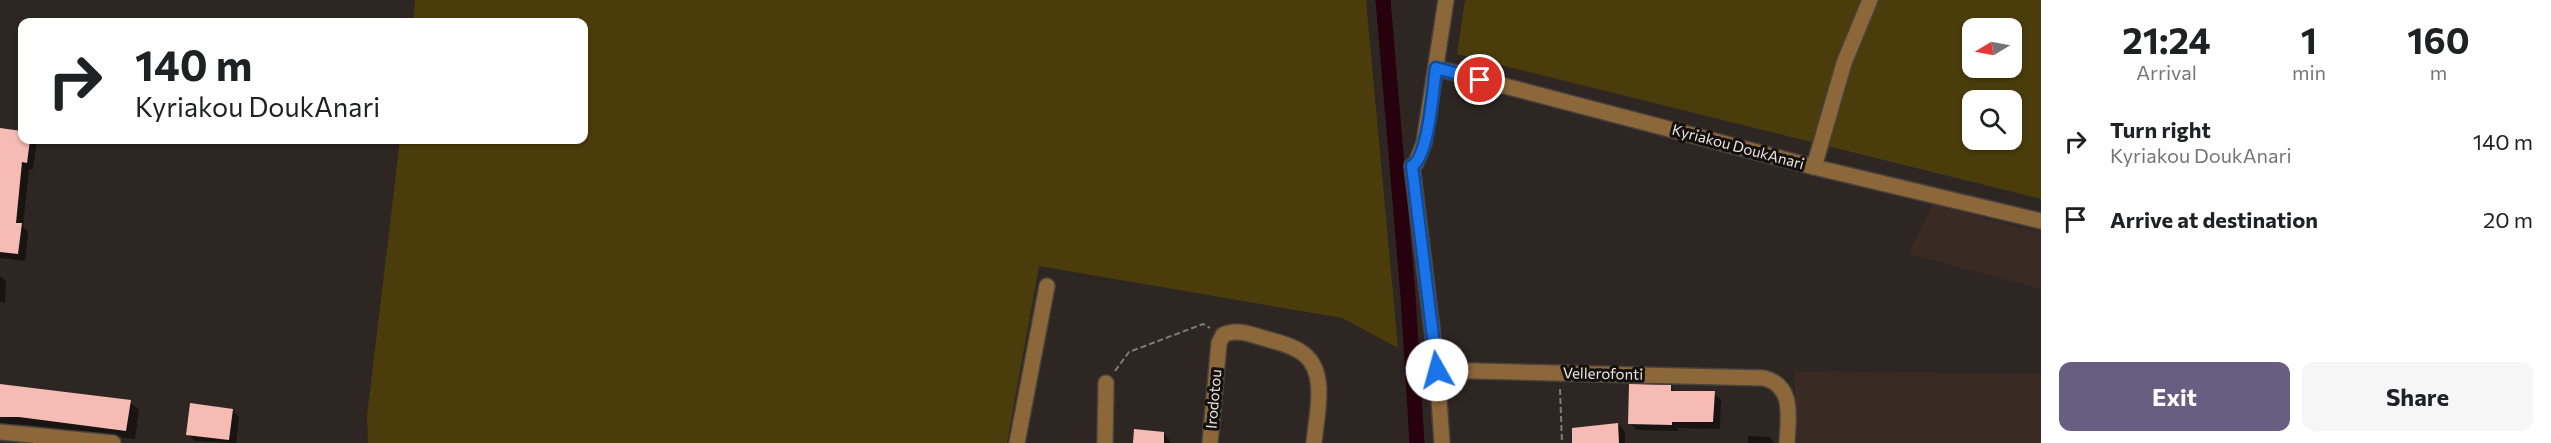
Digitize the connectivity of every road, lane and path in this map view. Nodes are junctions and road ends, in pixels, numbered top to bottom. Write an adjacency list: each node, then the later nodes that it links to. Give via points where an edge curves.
1 (1446, 0): 3 (street)
2 (1870, 0): 4 (street, via 1844,63)
3 (1436, 68): 4 (street, Kyriakou DoukAnari); 8 (street, via 1424,143 1412,166)
4 (1814, 167): 5 (street, Kyriakou DoukAnari)
5 (2041, 221)
6 (1047, 286): 13 (street)
7 (1223, 335): 10 (path, via 1203,324 1129,352); 15 (street, Irodotou); 16 (street, via 1241,332 1292,347 1315,365 1319,381)
8 (1437, 370): 9 (street, Vellerofonti); 17 (street)
9 (1560, 373): 18 (path); 19 (street, Vellerofonti, via 1768,379 1782,389 1787,399)
10 (1106, 383): 14 (street)
11 (0, 432): 12 (street)
12 (113, 443)
13 (1017, 443)
14 (1105, 443)
15 (1210, 443)
16 (1314, 443)
17 (1442, 443)
18 (1562, 443)
19 (1787, 443)

